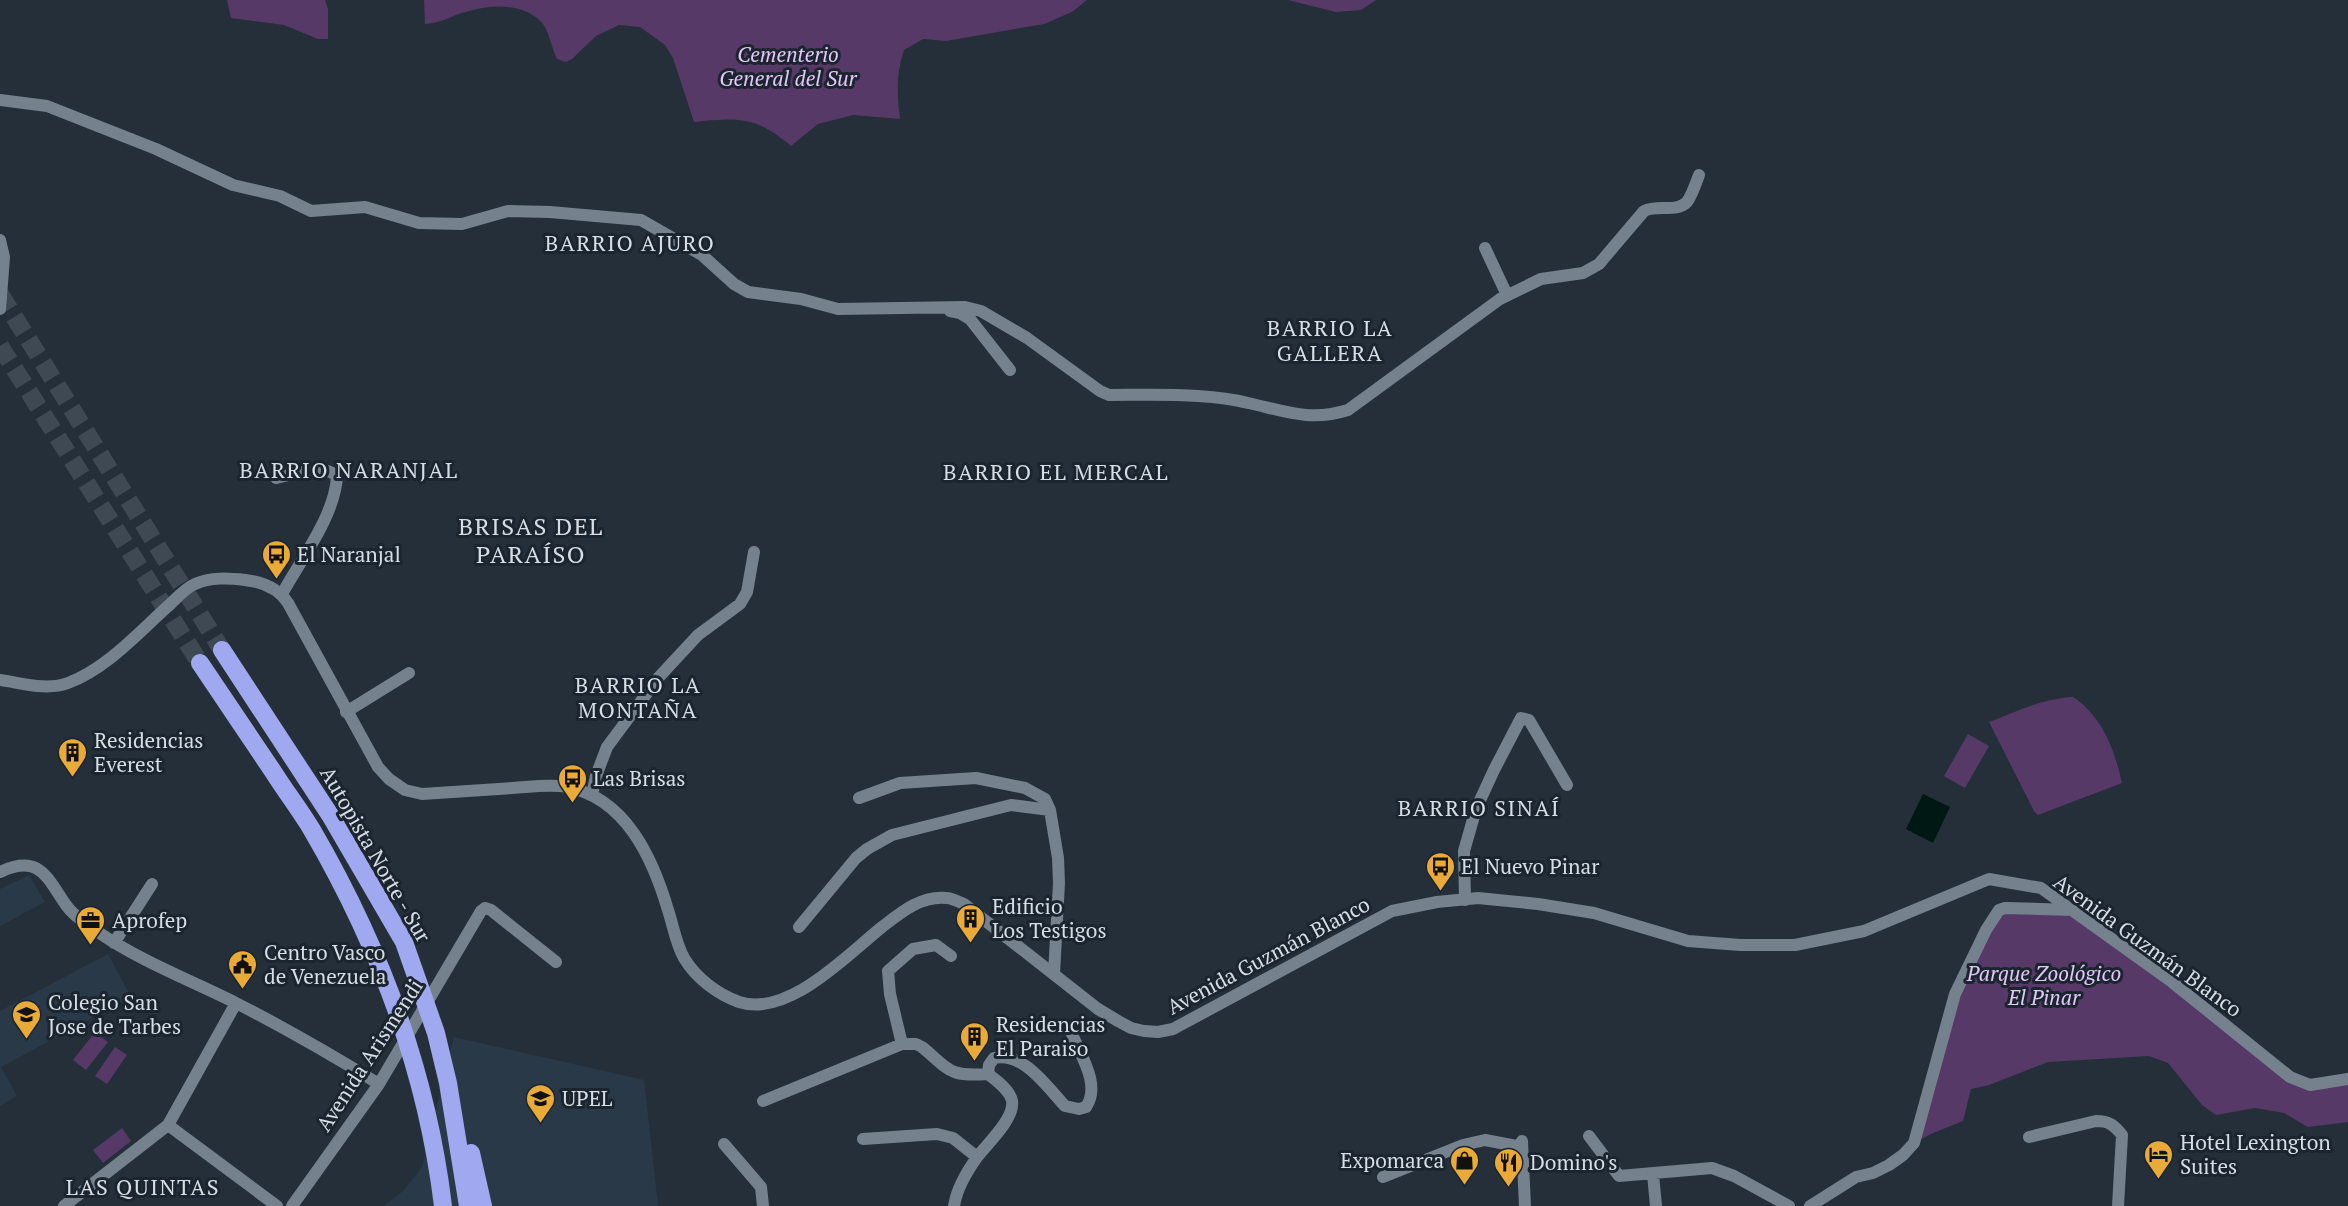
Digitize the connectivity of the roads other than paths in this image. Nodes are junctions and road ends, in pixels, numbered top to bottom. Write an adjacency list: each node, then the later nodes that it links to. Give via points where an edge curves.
1 (0, 100): 6 (street, via 47,106 233,184 280,196 305,210 365,207 419,223 462,224 508,211 633,218 651,224 702,255 748,292 838,309)
2 (1700, 175): 5 (street, via 1688,200 1679,207 1644,211 1591,269 1541,279)
3 (0, 240): 7 (street, via 4,257)
4 (1485, 248): 5 (street)
5 (1507, 295): 6 (street, via 1348,410 1313,417 1197,396 1109,395 981,310)
6 (919, 308): 8 (street, via 964,315)
7 (0, 309)
8 (1010, 370)
9 (276, 478): 11 (street, via 321,469 337,476 336,492 326,515)
10 (754, 552): 18 (street, via 747,592 740,604 698,635 658,677 607,747)
11 (282, 594): 15 (street, via 254,581 209,579 192,585 128,643 83,677 47,687); 16 (street, Avenida Guzmán Blanco)
12 (222, 650): 35 (highway, Autopista Norte - Sur, via 330,814 404,942 436,1034)
13 (200, 663): 43 (highway, Autopista Norte - Sur, via 311,828 352,903 381,968 411,1055)
14 (409, 673): 16 (street)
15 (0, 680)
16 (346, 712): 18 (street, Avenida Guzmán Blanco, via 378,767 405,790 422,794 541,786 567,787)
17 (1567, 785): 23 (street, via 1529,720 1521,718 1476,809 1464,851)
18 (592, 795): 29 (street, Avenida Guzmán Blanco, via 611,806 638,840 658,876 683,956 697,976 742,1003 763,1005 789,998 909,906 929,899 947,898 964,904)
19 (859, 798): 20 (street, via 900,783 976,778 1025,788 1045,799)
20 (1050, 810): 25 (street, via 1011,805 892,835 856,858); 29 (street, via 1059,875)
21 (0, 872): 26 (street, via 31,865 41,869 79,919)
22 (152, 884): 26 (street)
23 (1465, 900): 24 (street, Avenida Guzmán Blanco, via 1478,898 1594,913 1688,940 1740,945 1795,945 1864,932 1989,879 2041,888); 29 (street, Avenida Guzmán Blanco, via 1392,911 1173,1029 1158,1032 1131,1028 1118,1021)
24 (2075, 910): 34 (street, Avenida Guzmán Blanco, via 2290,1077 2310,1085); 59 (street, via 1999,910 1955,994 1914,1143 1889,1165 1856,1177)
25 (799, 927)
26 (114, 943): 30 (street)
27 (951, 956): 32 (street, via 936,945 913,949 888,971)
28 (556, 962): 36 (street, Avenida Arismendi, via 485,908)
29 (1054, 974)
30 (236, 1003): 36 (street); 38 (street)
31 (1072, 1034): 33 (street, via 1091,1079 1092,1099 1086,1107 1065,1106 1022,1063 1012,1058 994,1058)
32 (902, 1044): 33 (street, via 922,1047 959,1075); 37 (street)
33 (988, 1074): 44 (street, via 1010,1095 1012,1109)
34 (2348, 1080)
35 (448, 1083): 52 (highway, Autopista Norte - Sur); 53 (highway, via 466,1134)
36 (379, 1084): 49 (street, Avenida Arismendi)
37 (763, 1101)
38 (168, 1125): 47 (street); 48 (street)
39 (1589, 1136): 45 (street, via 1618,1176)
40 (2029, 1137): 60 (street, via 2096,1121 2113,1124 2122,1135)
41 (862, 1139): 44 (street, via 937,1134 953,1138)
42 (724, 1144): 54 (street, via 760,1187)
43 (436, 1153): 50 (highway, via 429,1188); 51 (highway, Autopista Norte - Sur)
44 (977, 1157): 55 (street, via 960,1184)
45 (1653, 1174): 57 (street); 58 (street, via 1712,1168)
46 (1383, 1177): 56 (street, via 1463,1144 1485,1140 1522,1144)
47 (64, 1206)
48 (278, 1206)
49 (292, 1206)
50 (431, 1206)
51 (442, 1206)
52 (468, 1206)
53 (483, 1206)
54 (763, 1206)
55 (954, 1206)
56 (1525, 1206)
57 (1656, 1206)
58 (1789, 1206)
59 (1809, 1206)
60 (2118, 1206)

